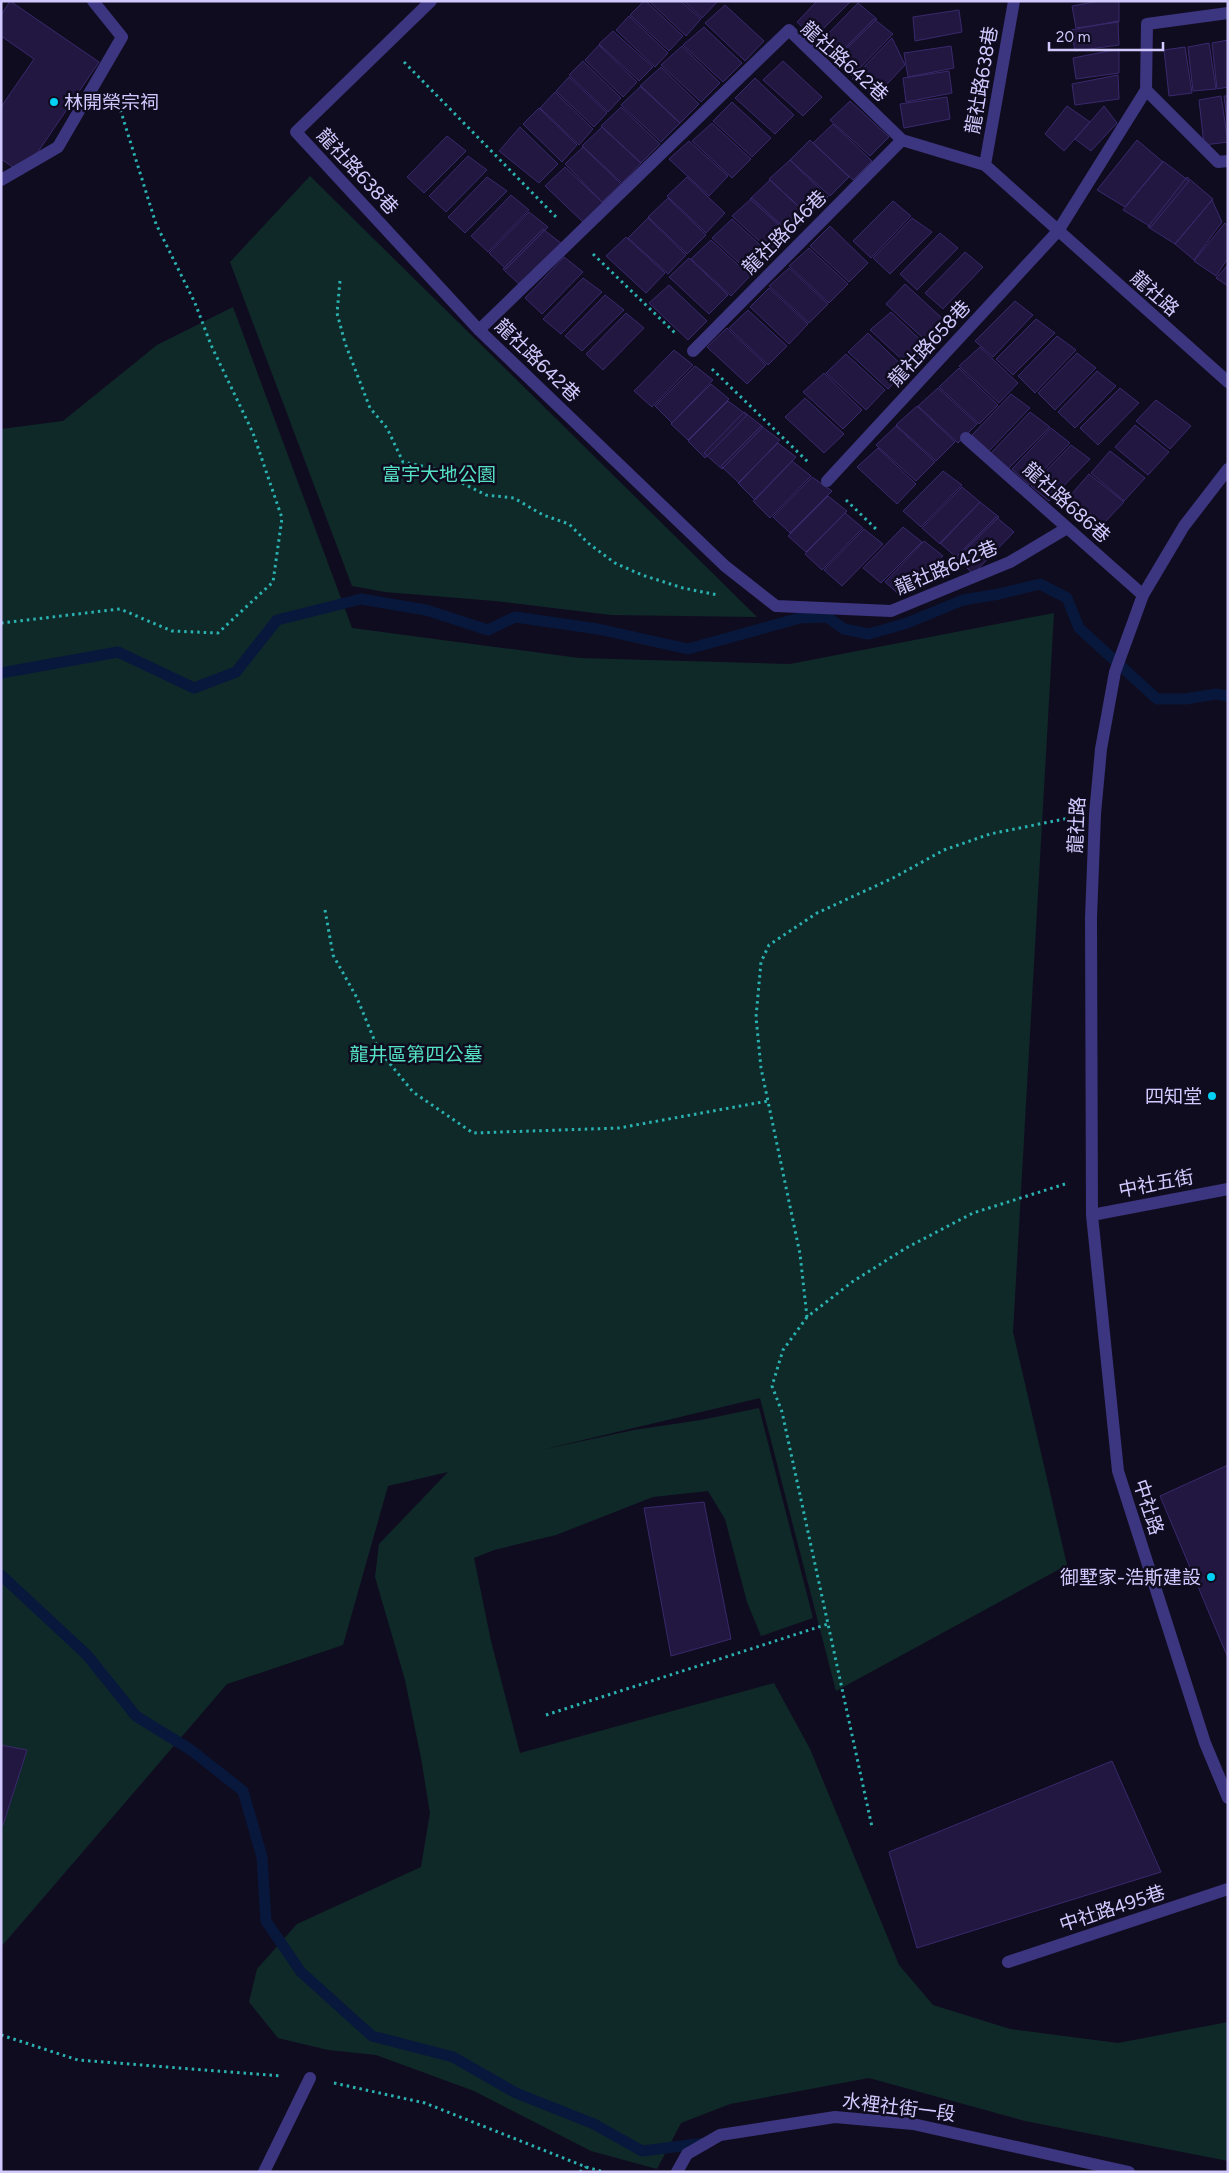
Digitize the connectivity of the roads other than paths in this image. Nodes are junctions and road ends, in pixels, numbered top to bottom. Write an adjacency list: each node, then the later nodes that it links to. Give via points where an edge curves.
1 (94, 1): 9 (street, via 122,37 58,147)
2 (431, 1): 11 (street, 龍社路638巷, via 296,132)
3 (1014, 1): 8 (street, 龍社路638巷)
4 (1228, 13): 5 (street, via 1147,24)
5 (1146, 90): 7 (street, via 1218,162); 10 (street)
6 (902, 140): 8 (street, 龍社路); 11 (street, 龍社路642巷, via 789,30); 12 (street, 龍社路646巷)
7 (1228, 161)
8 (985, 165): 10 (street, 龍社路)
9 (1, 180)
10 (1058, 231): 13 (street, 龍社路); 16 (street, 龍社路658巷)
11 (479, 330): 17 (street, 龍社路642巷, via 725,566 776,606 891,611 1010,562)
12 (693, 351)
13 (1228, 382)
14 (966, 438): 17 (street, 龍社路686巷)
15 (1228, 469): 18 (street, 龍社路, via 1184,526)
16 (827, 481)
17 (1067, 528): 18 (street, 龍社路686巷)
18 (1143, 595): 20 (street, 龍社路, via 1116,672 1101,749 1095,814 1091,918)
19 (1228, 1189): 20 (street, 中社五街)
20 (1092, 1215): 21 (street, 中社路, via 1118,1471 1205,1743)
21 (1228, 1798)
22 (1228, 1889): 23 (street, 中社路495巷)
23 (1008, 1962)
24 (310, 2078): 25 (street)
25 (264, 2172)
26 (677, 2172): 27 (street, 水裡社街一段, via 687,2154 720,2135 835,2117 913,2124)
27 (1129, 2172)

